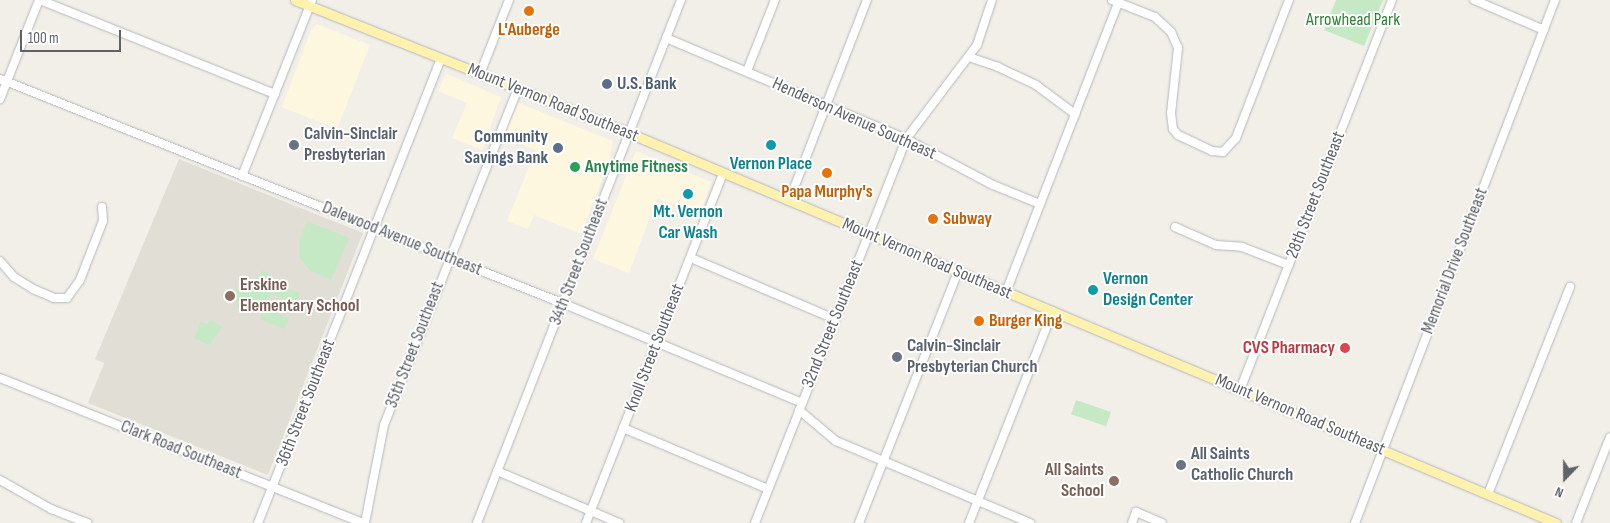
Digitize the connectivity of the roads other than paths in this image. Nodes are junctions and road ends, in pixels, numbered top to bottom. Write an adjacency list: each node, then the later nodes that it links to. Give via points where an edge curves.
1 (40, 0): 20 (street); 22 (street)
2 (295, 0): 13 (main road, Mount Vernon Road Southeast)
3 (509, 0): 19 (street)
4 (681, 0): 15 (street, 34th Street Southeast)
5 (775, 0): 18 (street)
6 (867, 0): 24 (street)
7 (992, 0): 16 (street, 32nd Street Southeast, via 983,30)
8 (1289, 0): 12 (street, via 1236,138 1223,152 1212,151 1178,136 1173,129 1171,113 1178,60 1175,40 1164,23)
9 (1392, 0): 39 (street, 28th Street Southeast)
10 (1474, 0): 14 (street)
11 (1556, 0): 14 (street, Memorial Drive Southeast)
12 (1117, 1): 25 (street)
13 (311, 3): 17 (main road, Mount Vernon Road Southeast); 22 (street)
14 (1544, 30): 52 (street, Memorial Drive Southeast)
15 (666, 38): 18 (street, Henderson Avenue Southeast); 26 (street, 34th Street Southeast)
16 (969, 57): 25 (street, via 1036,84); 27 (street, 32nd Street Southeast)
17 (441, 59): 19 (main road, Mount Vernon Road Southeast); 33 (street, 36th Street Southeast)
18 (747, 71): 24 (street, Henderson Avenue Southeast)
19 (480, 74): 21 (main road, Mount Vernon Road Southeast)
20 (3, 81): 23 (street); 29 (street, Dalewood Avenue Southeast)
21 (518, 89): 26 (main road, Mount Vernon Road Southeast); 36 (street, 35th Street Southeast)
22 (275, 94): 29 (street)
23 (0, 99)
24 (826, 105): 27 (street, Henderson Avenue Southeast); 30 (street)
25 (1075, 114): 31 (street)
26 (629, 133): 28 (main road, Mount Vernon Road Southeast); 43 (street, 34th Street Southeast)
27 (906, 139): 31 (street, Henderson Avenue Southeast, via 993,185); 35 (street, 32nd Street Southeast)
28 (723, 174): 30 (main road, Mount Vernon Road Southeast); 37 (street, Knoll Street Southeast)
29 (242, 176): 33 (street, Dalewood Avenue Southeast)
30 (789, 201): 35 (main road, Mount Vernon Road Southeast)
31 (1040, 204): 42 (street)
32 (102, 207): 38 (street, via 100,230 80,280 67,298 54,298 33,290 14,277)
33 (374, 228): 36 (street, Dalewood Avenue Southeast); 56 (street, 36th Street Southeast)
34 (1175, 228): 39 (street, via 1216,245 1242,247)
35 (868, 234): 40 (main road, Mount Vernon Road Southeast); 45 (street, 32nd Street Southeast)
36 (448, 258): 43 (street, Dalewood Avenue Southeast); 63 (street, 35th Street Southeast, via 384,425)
37 (690, 258): 45 (street); 46 (street, Knoll Street Southeast)
38 (0, 261)
39 (1289, 265): 48 (street, 28th Street Southeast)
40 (958, 272): 42 (main road, Mount Vernon Road Southeast); 53 (street)
41 (1570, 287): 58 (street)
42 (1006, 292): 44 (main road, Mount Vernon Road Southeast)
43 (562, 304): 46 (street, Dalewood Avenue Southeast); 54 (street, 34th Street Southeast)
44 (1053, 311): 48 (main road, Mount Vernon Road Southeast); 59 (street)
45 (835, 319): 49 (street, 32nd Street Southeast)
46 (656, 343): 49 (street, Dalewood Avenue Southeast); 50 (street, Knoll Street Southeast)
47 (0, 378): 56 (street, Clark Road Southeast)
48 (1240, 390): 52 (main road, Mount Vernon Road Southeast)
49 (800, 407): 53 (street, Dalewood Avenue Southeast, via 836,441); 57 (street, 32nd Street Southeast)
50 (624, 428): 57 (street); 60 (street, Knoll Street Southeast)
51 (1610, 437): 75 (street)
52 (1384, 450): 58 (main road, Mount Vernon Road Southeast); 73 (street, Memorial Drive Southeast)
53 (884, 462): 59 (street, Dalewood Avenue Southeast); 68 (street)
54 (497, 471): 60 (street); 64 (street, 34th Street Southeast)
55 (0, 480): 61 (street, via 51,509)
56 (273, 486): 62 (street, 36th Street Southeast); 63 (street, Clark Road Southeast)
57 (768, 489): 67 (street, 32nd Street Southeast)
58 (1488, 494): 74 (main road, Mount Vernon Road Southeast)
59 (978, 501): 69 (street); 70 (street, Dalewood Avenue Southeast)
60 (591, 511): 65 (street, Knoll Street Southeast); 66 (street)
61 (87, 523)
62 (258, 523)
63 (364, 523)
64 (477, 523)
65 (586, 523)
66 (619, 523)
67 (755, 523)
68 (860, 523)
69 (969, 523)
70 (1030, 523)
71 (1132, 523): 72 (street, via 1136,512)
72 (1162, 523)
73 (1355, 523)
74 (1556, 523)
75 (1576, 523)

